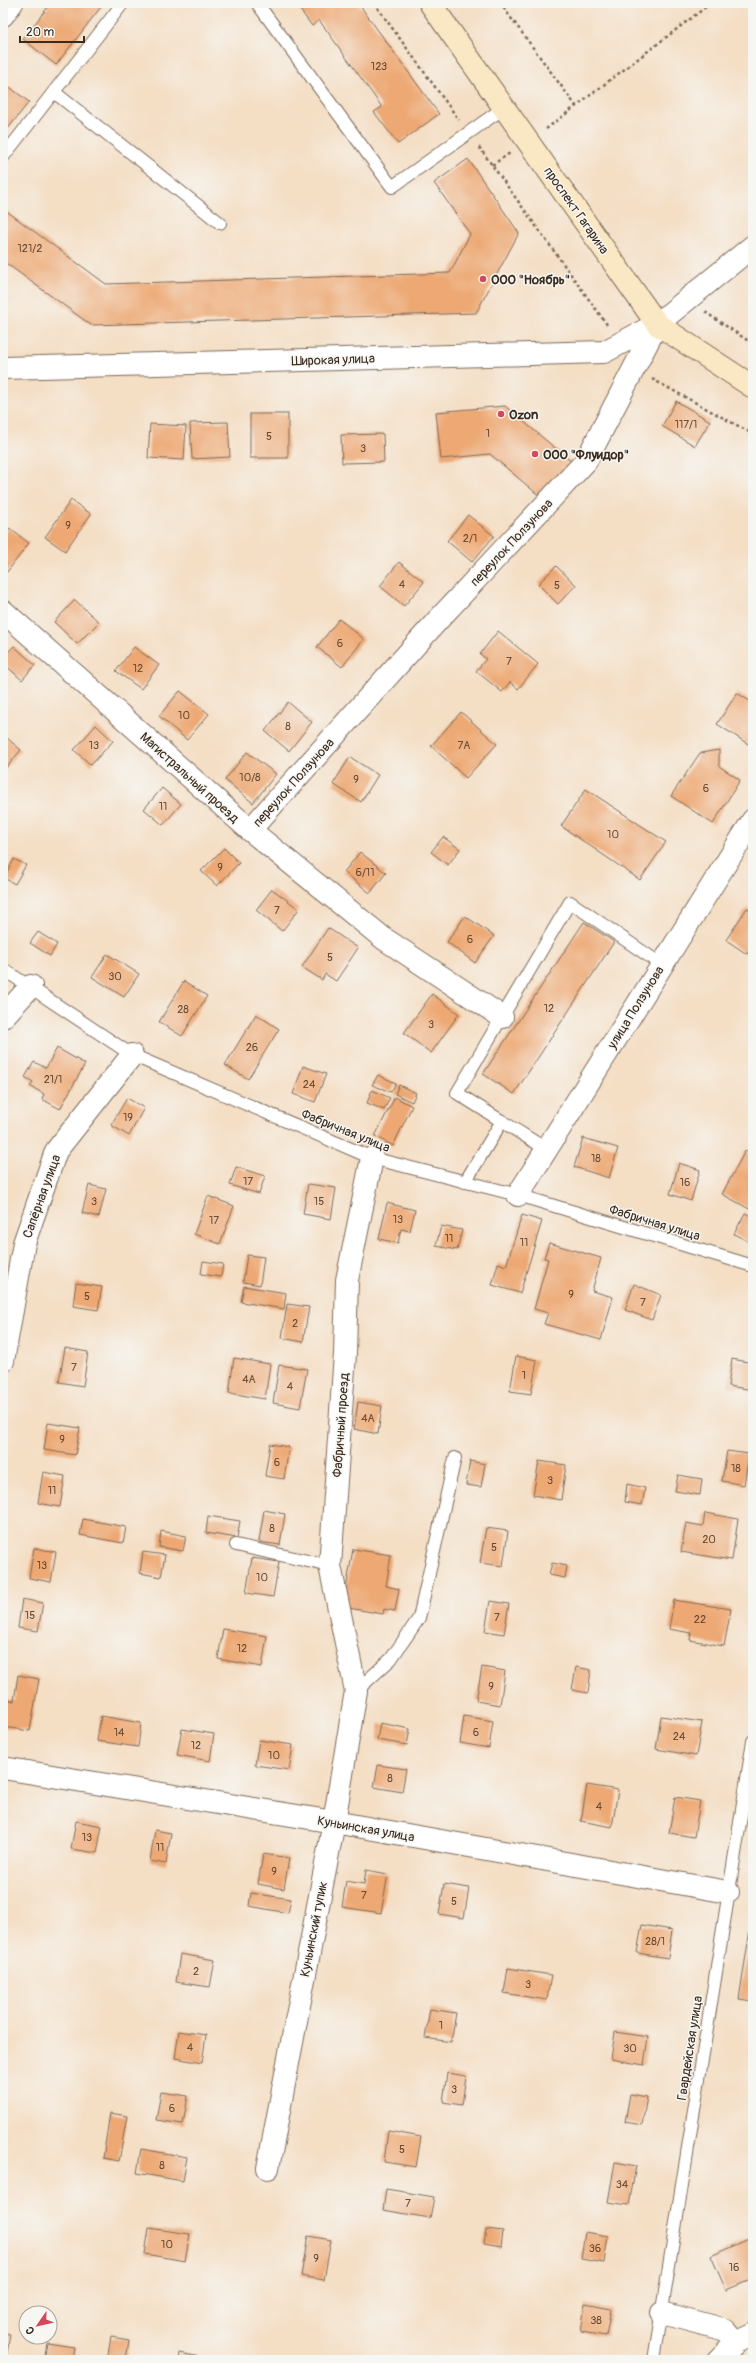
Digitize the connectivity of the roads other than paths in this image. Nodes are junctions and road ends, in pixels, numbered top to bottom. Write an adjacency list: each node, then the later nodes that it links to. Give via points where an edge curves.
1 (123, 3): 4 (lane)
2 (258, 3): 5 (lane, via 392,187)
3 (430, 3): 5 (main road, проспект Гагарина)
4 (54, 92): 6 (lane); 7 (lane)
5 (505, 107): 9 (main road, проспект Гагарина)
6 (3, 157)
7 (220, 223)
8 (753, 246): 9 (street, переулок Ползунова)
9 (657, 324): 10 (street, Широкая улица, via 604,352); 11 (main road, проспект Гагарина); 14 (street, переулок Ползунова, via 586,461 437,621)
10 (3, 368)
11 (753, 387)
12 (3, 611): 14 (street, Магистральный проезд)
13 (753, 820): 15 (street, улица Ползунова)
14 (250, 830): 19 (street, Магистральный проезд, via 383,938)
15 (662, 966): 19 (lane, via 570,902); 22 (street, улица Ползунова)
16 (3, 969): 17 (lane, Фабричная улица)
17 (31, 986): 18 (street); 20 (lane, Фабричная улица)
18 (3, 1017)
19 (502, 1017): 21 (lane, via 457,1093)
20 (132, 1055): 23 (lane, Фабричная улица); 27 (street, Сапёрная улица, via 56,1151 24,1243)
21 (502, 1121): 22 (lane); 24 (lane)
22 (546, 1149): 25 (street, улица Ползунова)
23 (372, 1158): 24 (lane, Фабричная улица); 30 (street, Фабричный проезд, via 347,1280 345,1354)
24 (465, 1182): 25 (lane, Фабричная улица)
25 (518, 1195): 26 (lane, Фабричная улица)
26 (753, 1266)
27 (3, 1361)
28 (455, 1458): 31 (lane, via 418,1618 391,1659)
29 (236, 1545): 30 (lane)
30 (330, 1566): 31 (street, Фабричный проезд)
31 (356, 1691): 34 (street, Куньинский тупик)
32 (753, 1741): 35 (lane, Гвардейская улица)
33 (3, 1768): 34 (street, Куньинская улица)
34 (334, 1822): 35 (street, Куньинская улица); 36 (street, Куньинский тупик)
35 (728, 1892): 37 (lane, Гвардейская улица)
36 (268, 2168)
37 (662, 2313): 38 (street, via 726,2330); 39 (lane, Гвардейская улица)
38 (745, 2338): 40 (street)
39 (654, 2360)
40 (718, 2360)

